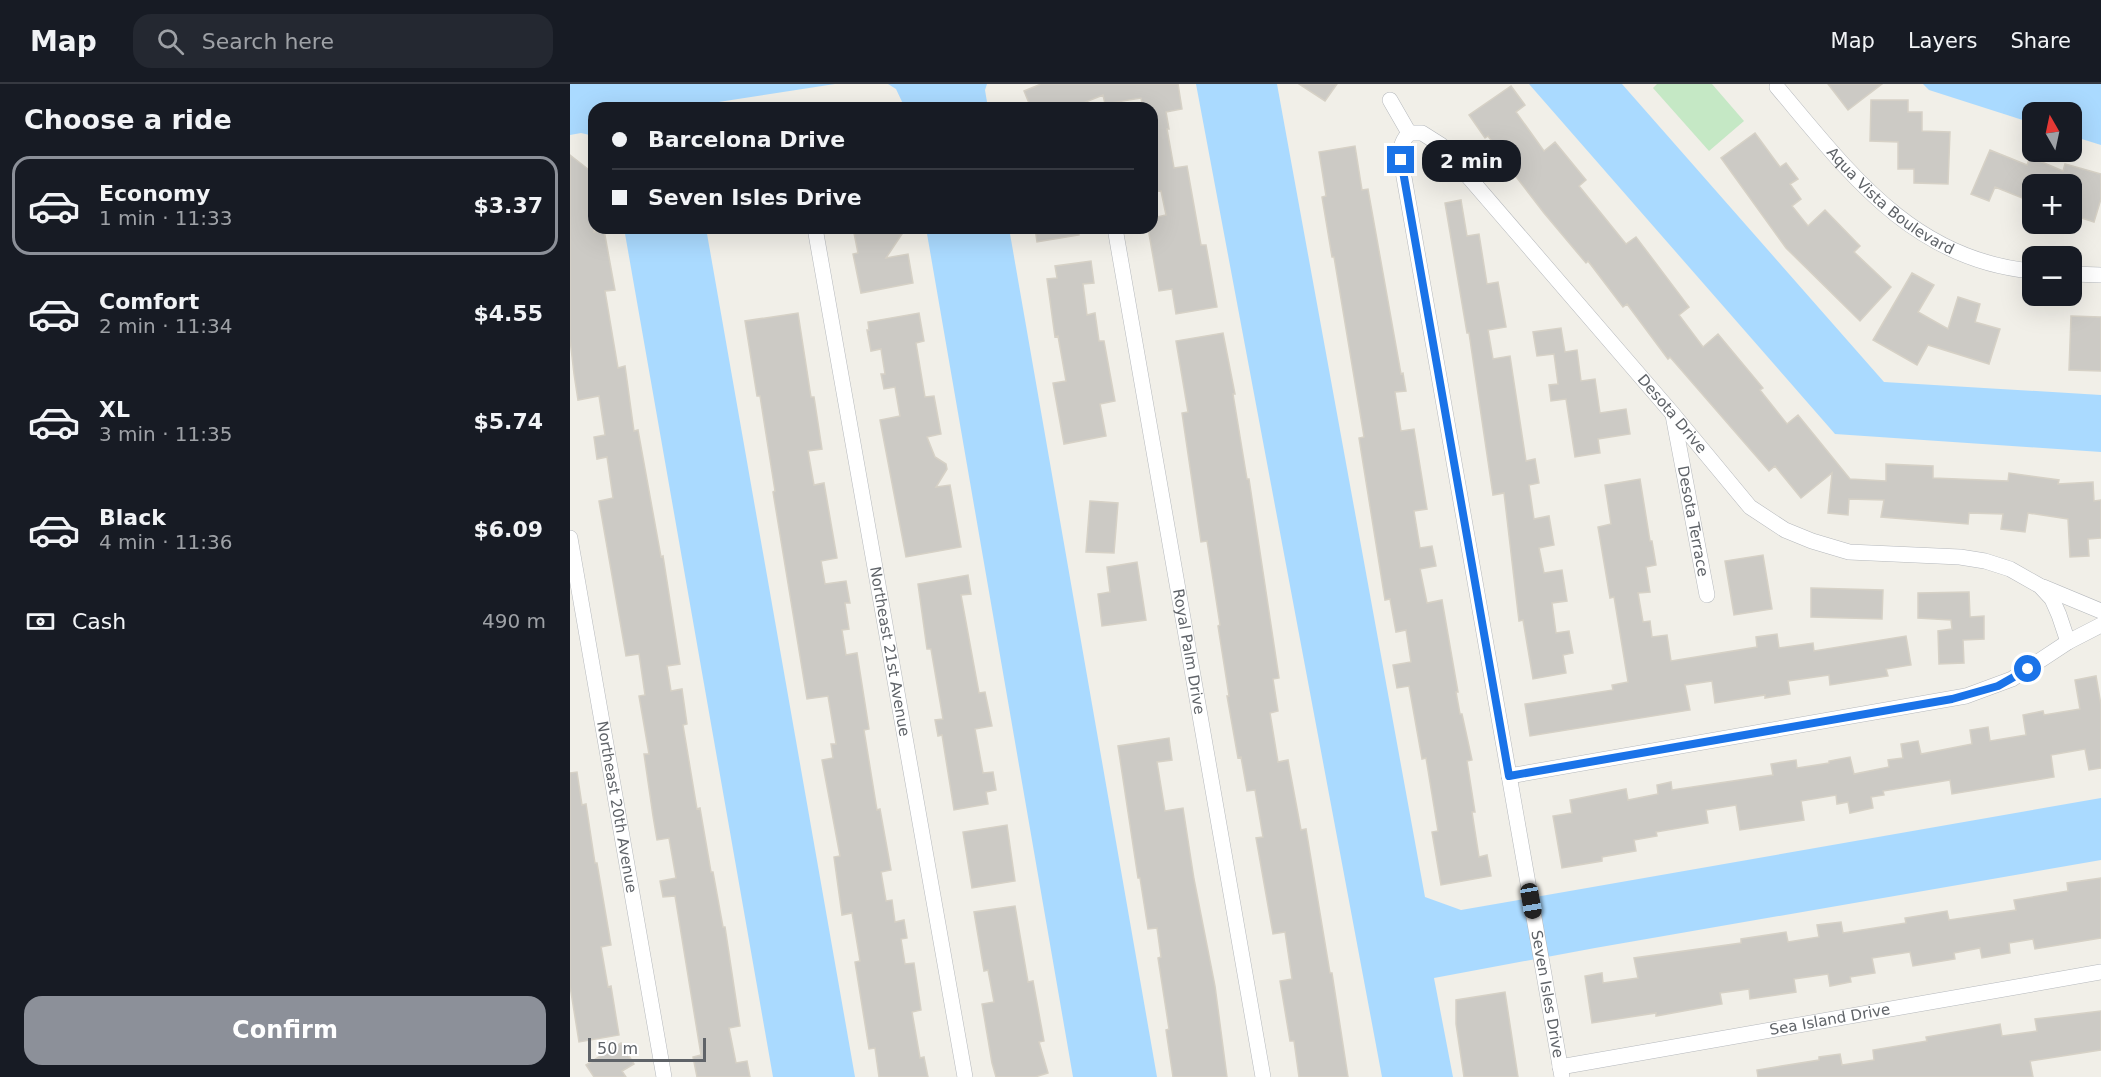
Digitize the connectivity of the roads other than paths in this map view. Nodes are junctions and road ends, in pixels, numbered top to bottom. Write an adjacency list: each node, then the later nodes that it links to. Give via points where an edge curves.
1 (1777, 87): 6 (street, Aqua Vista Boulevard, via 1846,169 1908,225 1962,253)
2 (1390, 100): 3 (street)
3 (1409, 134): 9 (street, Desota Drive, via 1422,133 1441,145); 16 (street, Seven Isles Drive, via 1400,149 1401,160)
4 (816, 234): 20 (street, Northeast 21st Avenue)
5 (1116, 234): 21 (street, Royal Palm Drive)
6 (2022, 269)
7 (2082, 274): 8 (street)
8 (2101, 275)
9 (1672, 413): 11 (street, Desota Drive, via 1750,507 1785,530 1848,552 1979,560 2010,569); 12 (street, Desota Terrace)
10 (570, 538): 19 (street, Northeast 20th Avenue)
11 (2040, 586): 13 (street, Desota Drive); 15 (street, Desota Drive, via 2056,606)
12 (1707, 595)
13 (2101, 611)
14 (2101, 626): 15 (street)
15 (2068, 642): 16 (street, via 2012,679 1966,696)
16 (1509, 776): 18 (street, Seven Isles Drive)
17 (2101, 972): 18 (street, Sea Island Drive)
18 (1561, 1072)
19 (664, 1077)
20 (965, 1077)
21 (1263, 1077)

